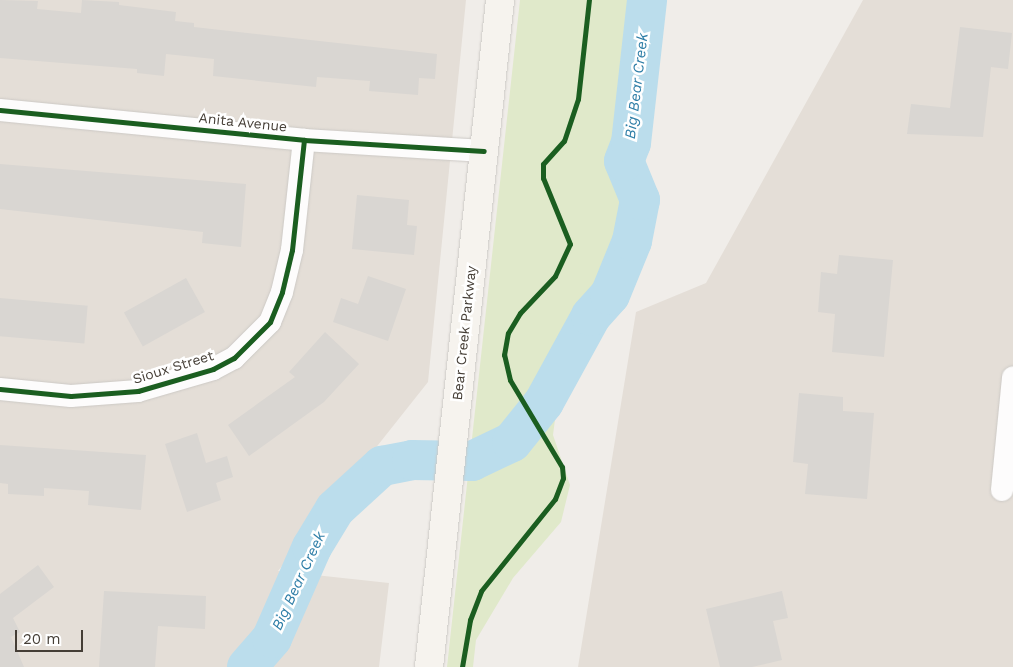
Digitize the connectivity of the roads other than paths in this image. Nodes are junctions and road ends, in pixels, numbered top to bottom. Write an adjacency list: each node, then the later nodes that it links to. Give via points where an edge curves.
1 (500, 0): 4 (main road, Bear Creek Parkway)
2 (0, 110): 3 (street, Anita Avenue)
3 (304, 140): 4 (street, Anita Avenue); 6 (street, Sioux Street, via 292,250 282,292 270,322 234,358 213,369 138,391 72,396)
4 (484, 151): 8 (main road, Bear Creek Parkway)
5 (1013, 378): 7 (street)
6 (0, 389)
7 (1002, 490)
8 (429, 667)

